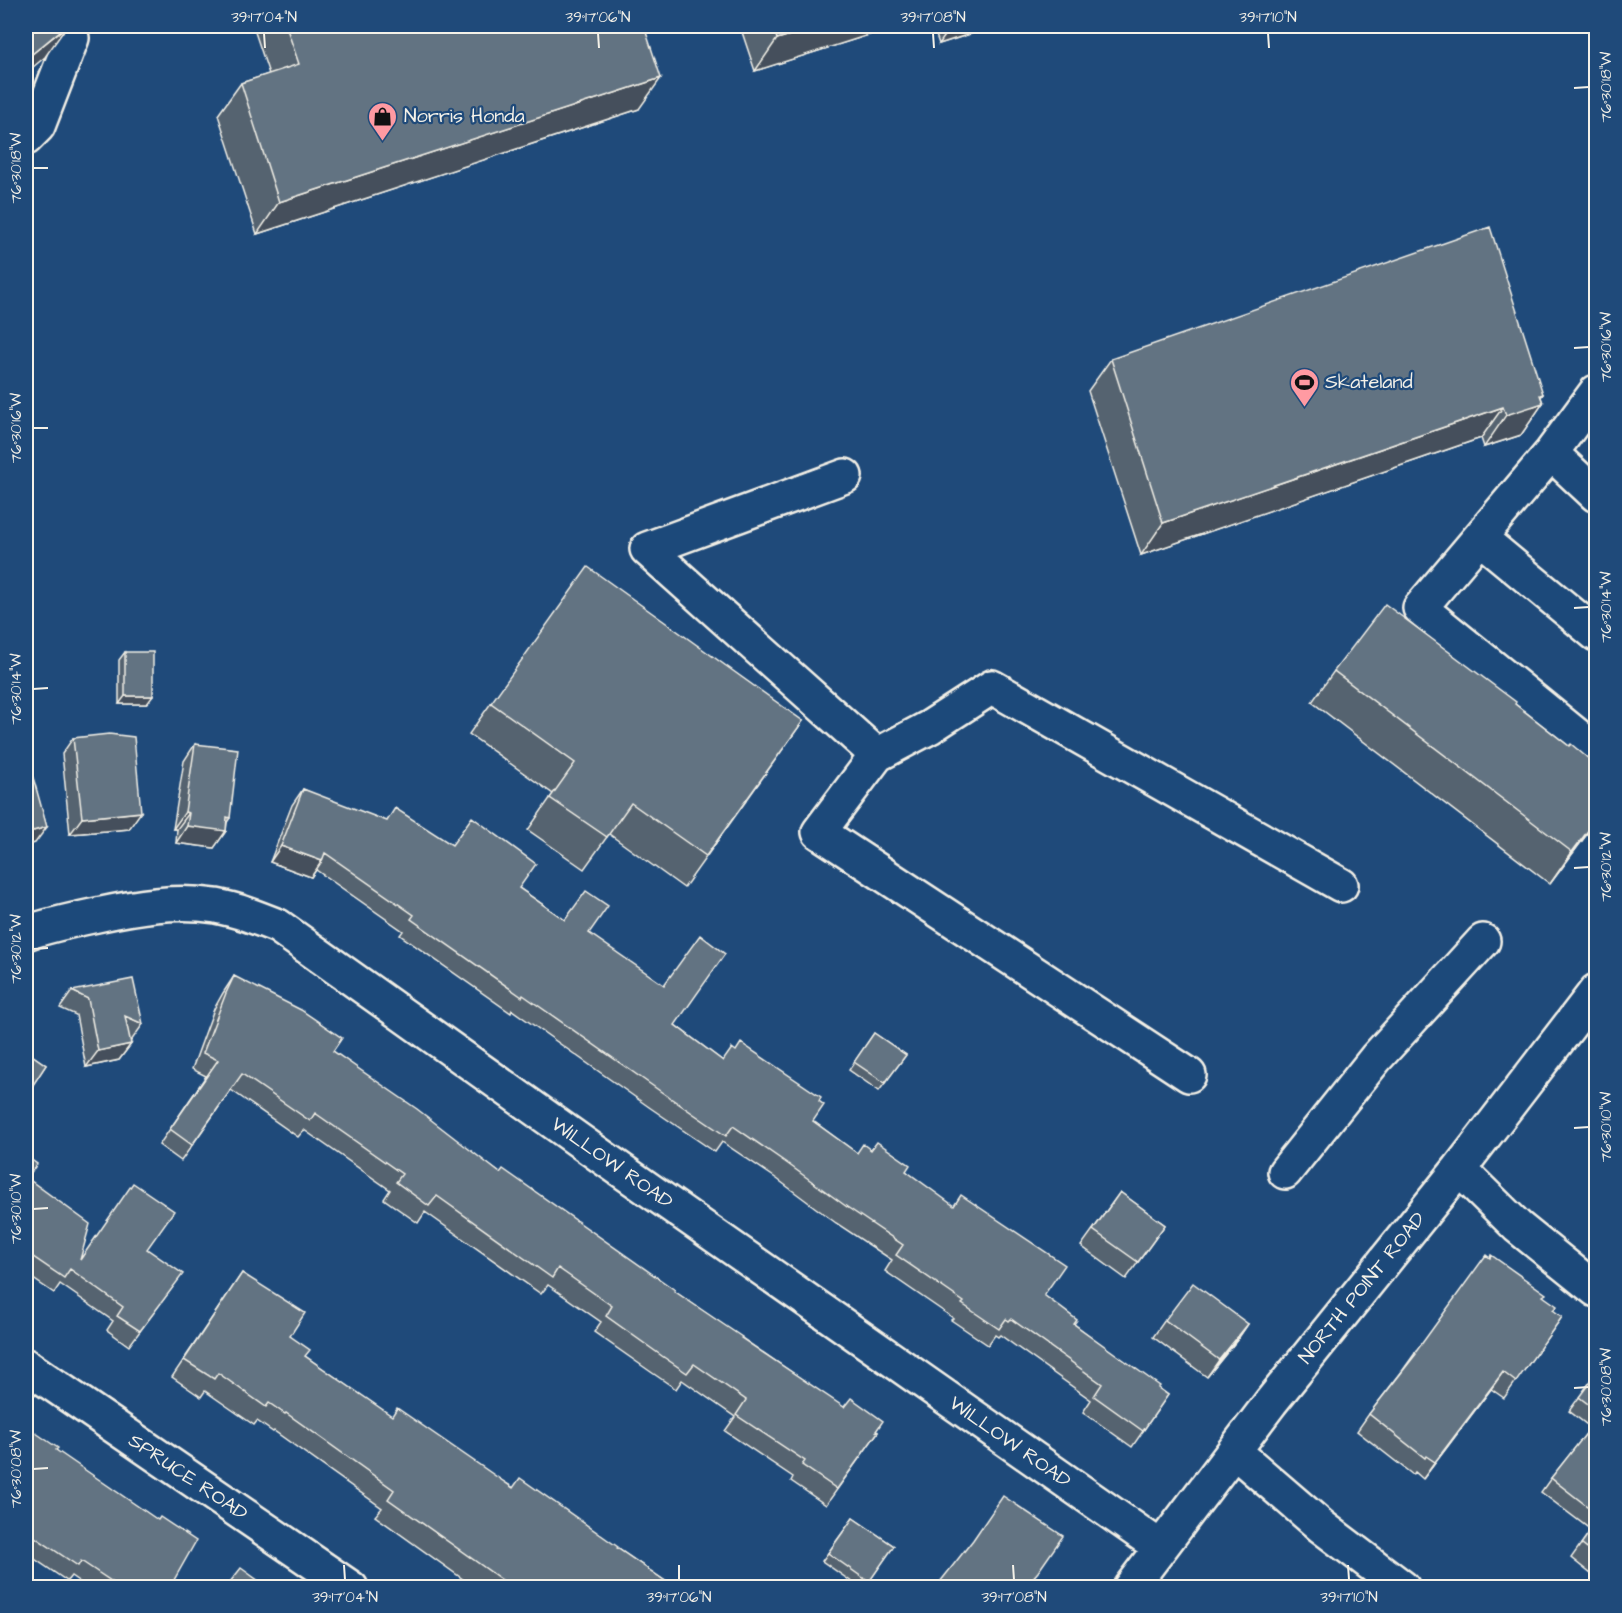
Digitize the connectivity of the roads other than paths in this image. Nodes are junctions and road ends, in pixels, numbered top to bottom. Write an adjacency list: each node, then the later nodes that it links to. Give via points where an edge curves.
1 (67, 26): 2 (street, via 72,38 38,126)
2 (26, 138)
3 (1596, 392): 4 (street)
4 (1551, 453): 6 (street); 7 (street)
5 (844, 476): 10 (street, via 647,549)
6 (1596, 495)
7 (1480, 538): 8 (street); 9 (street, via 1420,608)
8 (1596, 634)
9 (1596, 751)
10 (877, 755): 11 (street, via 992,687); 15 (street, via 819,832)
11 (1341, 885)
12 (26, 933): 21 (street, WILLOW ROAD, via 123,909 168,903 216,906 278,926)
13 (1483, 941): 17 (street, via 1376,1058)
14 (1596, 991): 16 (street, NORTH POINT ROAD)
15 (1189, 1076)
16 (1459, 1168): 18 (street, via 1518,1227); 20 (street, NORTH POINT ROAD)
17 (1285, 1172)
18 (1596, 1290)
19 (26, 1366): 22 (street, SPRUCE ROAD)
20 (1234, 1451): 21 (street, NORTH POINT ROAD); 24 (street, via 1321,1526)
21 (1160, 1547): 23 (street, NORTH POINT ROAD)
22 (351, 1587)
23 (1130, 1587)
24 (1403, 1587)

